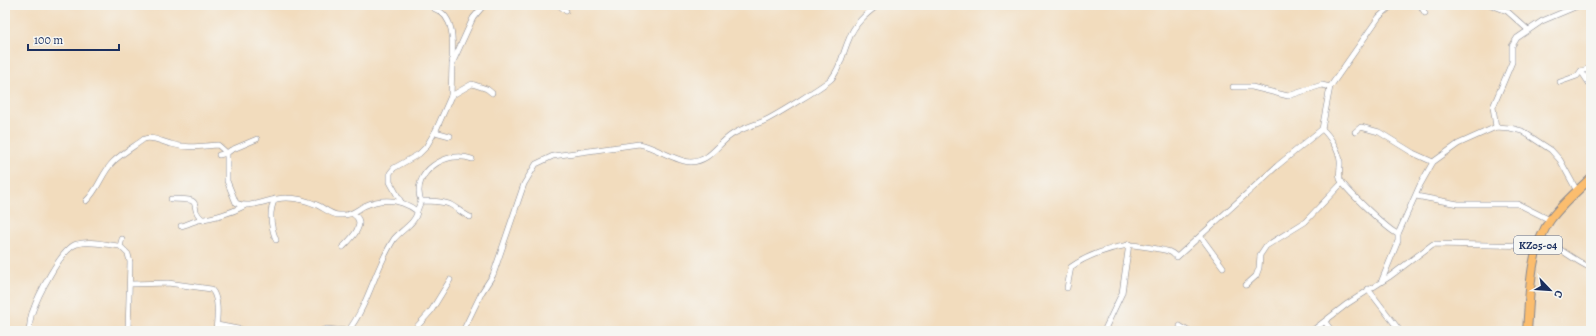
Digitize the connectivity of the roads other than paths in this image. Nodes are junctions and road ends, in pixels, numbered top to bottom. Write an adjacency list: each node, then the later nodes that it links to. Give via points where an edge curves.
1 (484, 5): 12 (street, via 473,18)
2 (559, 5): 9 (street)
3 (878, 5): 72 (street, via 853,30 836,72 828,82 768,120 730,136 709,157 690,162 639,144 553,156 536,164 524,184 493,275)
4 (1392, 5): 18 (street, via 1379,18)
5 (1420, 5): 10 (street)
6 (1580, 5): 11 (street, via 1556,13)
7 (1491, 6): 11 (street, via 1507,11)
8 (435, 9): 12 (street, via 450,24)
9 (566, 11)
10 (1425, 13)
11 (1527, 29): 21 (street, via 1512,46 1512,62 1492,108)
12 (452, 64): 20 (street)
13 (1591, 68): 14 (street)
14 (1581, 71): 15 (street, via 1577,76); 16 (street)
15 (1560, 82)
16 (1591, 86)
17 (1233, 87): 18 (street, via 1252,87 1288,96 1322,85)
18 (1330, 87): 22 (street)
19 (492, 94): 20 (street, via 487,89 472,84)
20 (451, 96): 23 (street)
21 (1496, 127): 30 (street, via 1458,144); 33 (street, via 1522,131 1551,150 1560,160)
22 (1322, 129): 32 (street, via 1332,142 1340,160 1338,171); 48 (street, via 1277,166)
23 (435, 132): 25 (street); 39 (street, via 419,154 390,173 390,182)
24 (1355, 132): 30 (street, via 1361,127 1379,132)
25 (450, 136)
26 (257, 139): 27 (street)
27 (227, 153): 28 (street); 37 (street, via 218,145 190,148 171,145 150,137 144,139 114,161 95,192); 40 (street, via 227,181 233,199)
28 (219, 156)
29 (472, 159): 38 (street, via 458,157 440,160 425,175 420,185)
30 (1433, 162): 34 (street)
31 (1591, 178): 33 (main road, KZ05-04)
32 (1342, 183): 47 (street, via 1377,218); 61 (street, via 1305,222 1266,246 1260,255 1256,276)
33 (1577, 191): 45 (main road, KZ05-04)
34 (1416, 196): 45 (street, via 1458,204 1518,204); 47 (street)
35 (171, 198): 44 (street, via 194,201 196,211)
36 (275, 199): 40 (street); 42 (street, via 289,198 310,202 339,215); 51 (street, via 271,224)
37 (86, 201)
38 (421, 201): 41 (street); 43 (street, via 450,204)
39 (402, 202): 41 (street); 42 (street, via 389,200 371,204)
40 (244, 206): 44 (street, via 222,216)
41 (416, 211): 70 (street, via 414,219 394,239 358,317 348,331)
42 (353, 214): 55 (street, via 360,223)
43 (470, 218)
44 (203, 220): 46 (street)
45 (1550, 220): 49 (main road, KZ05-04)
46 (181, 226)
47 (1398, 234): 59 (street, via 1398,241)
48 (1201, 237): 52 (street, via 1177,257 1171,252); 56 (street)
49 (1541, 238): 54 (main road, KZ05-04); 57 (street)
50 (122, 239): 53 (street)
51 (276, 240)
52 (1129, 244): 62 (street, via 1108,250 1070,267); 73 (street, via 1122,293)
53 (120, 246): 60 (street, via 130,258); 67 (street, via 78,244 68,250 54,269 32,313)
54 (1538, 246): 59 (street, via 1433,244); 78 (main road, KZ05-04)
55 (343, 247)
56 (1223, 267)
57 (1591, 268)
58 (450, 280): 71 (street, via 431,311)
59 (1382, 280): 63 (street)
60 (131, 284): 66 (street, via 168,283 211,289 216,301); 68 (street)
61 (1246, 286)
62 (1067, 288)
63 (1368, 289): 64 (street); 77 (street)
64 (1325, 322): 75 (street); 76 (street)
65 (1180, 326): 74 (street)
66 (216, 328): 69 (street)
67 (29, 331)
68 (128, 331)
69 (248, 331)
70 (321, 331)
71 (413, 331)
72 (463, 331)
73 (1104, 331)
74 (1188, 331)
75 (1312, 331)
76 (1332, 331)
77 (1400, 331)
78 (1527, 331)

